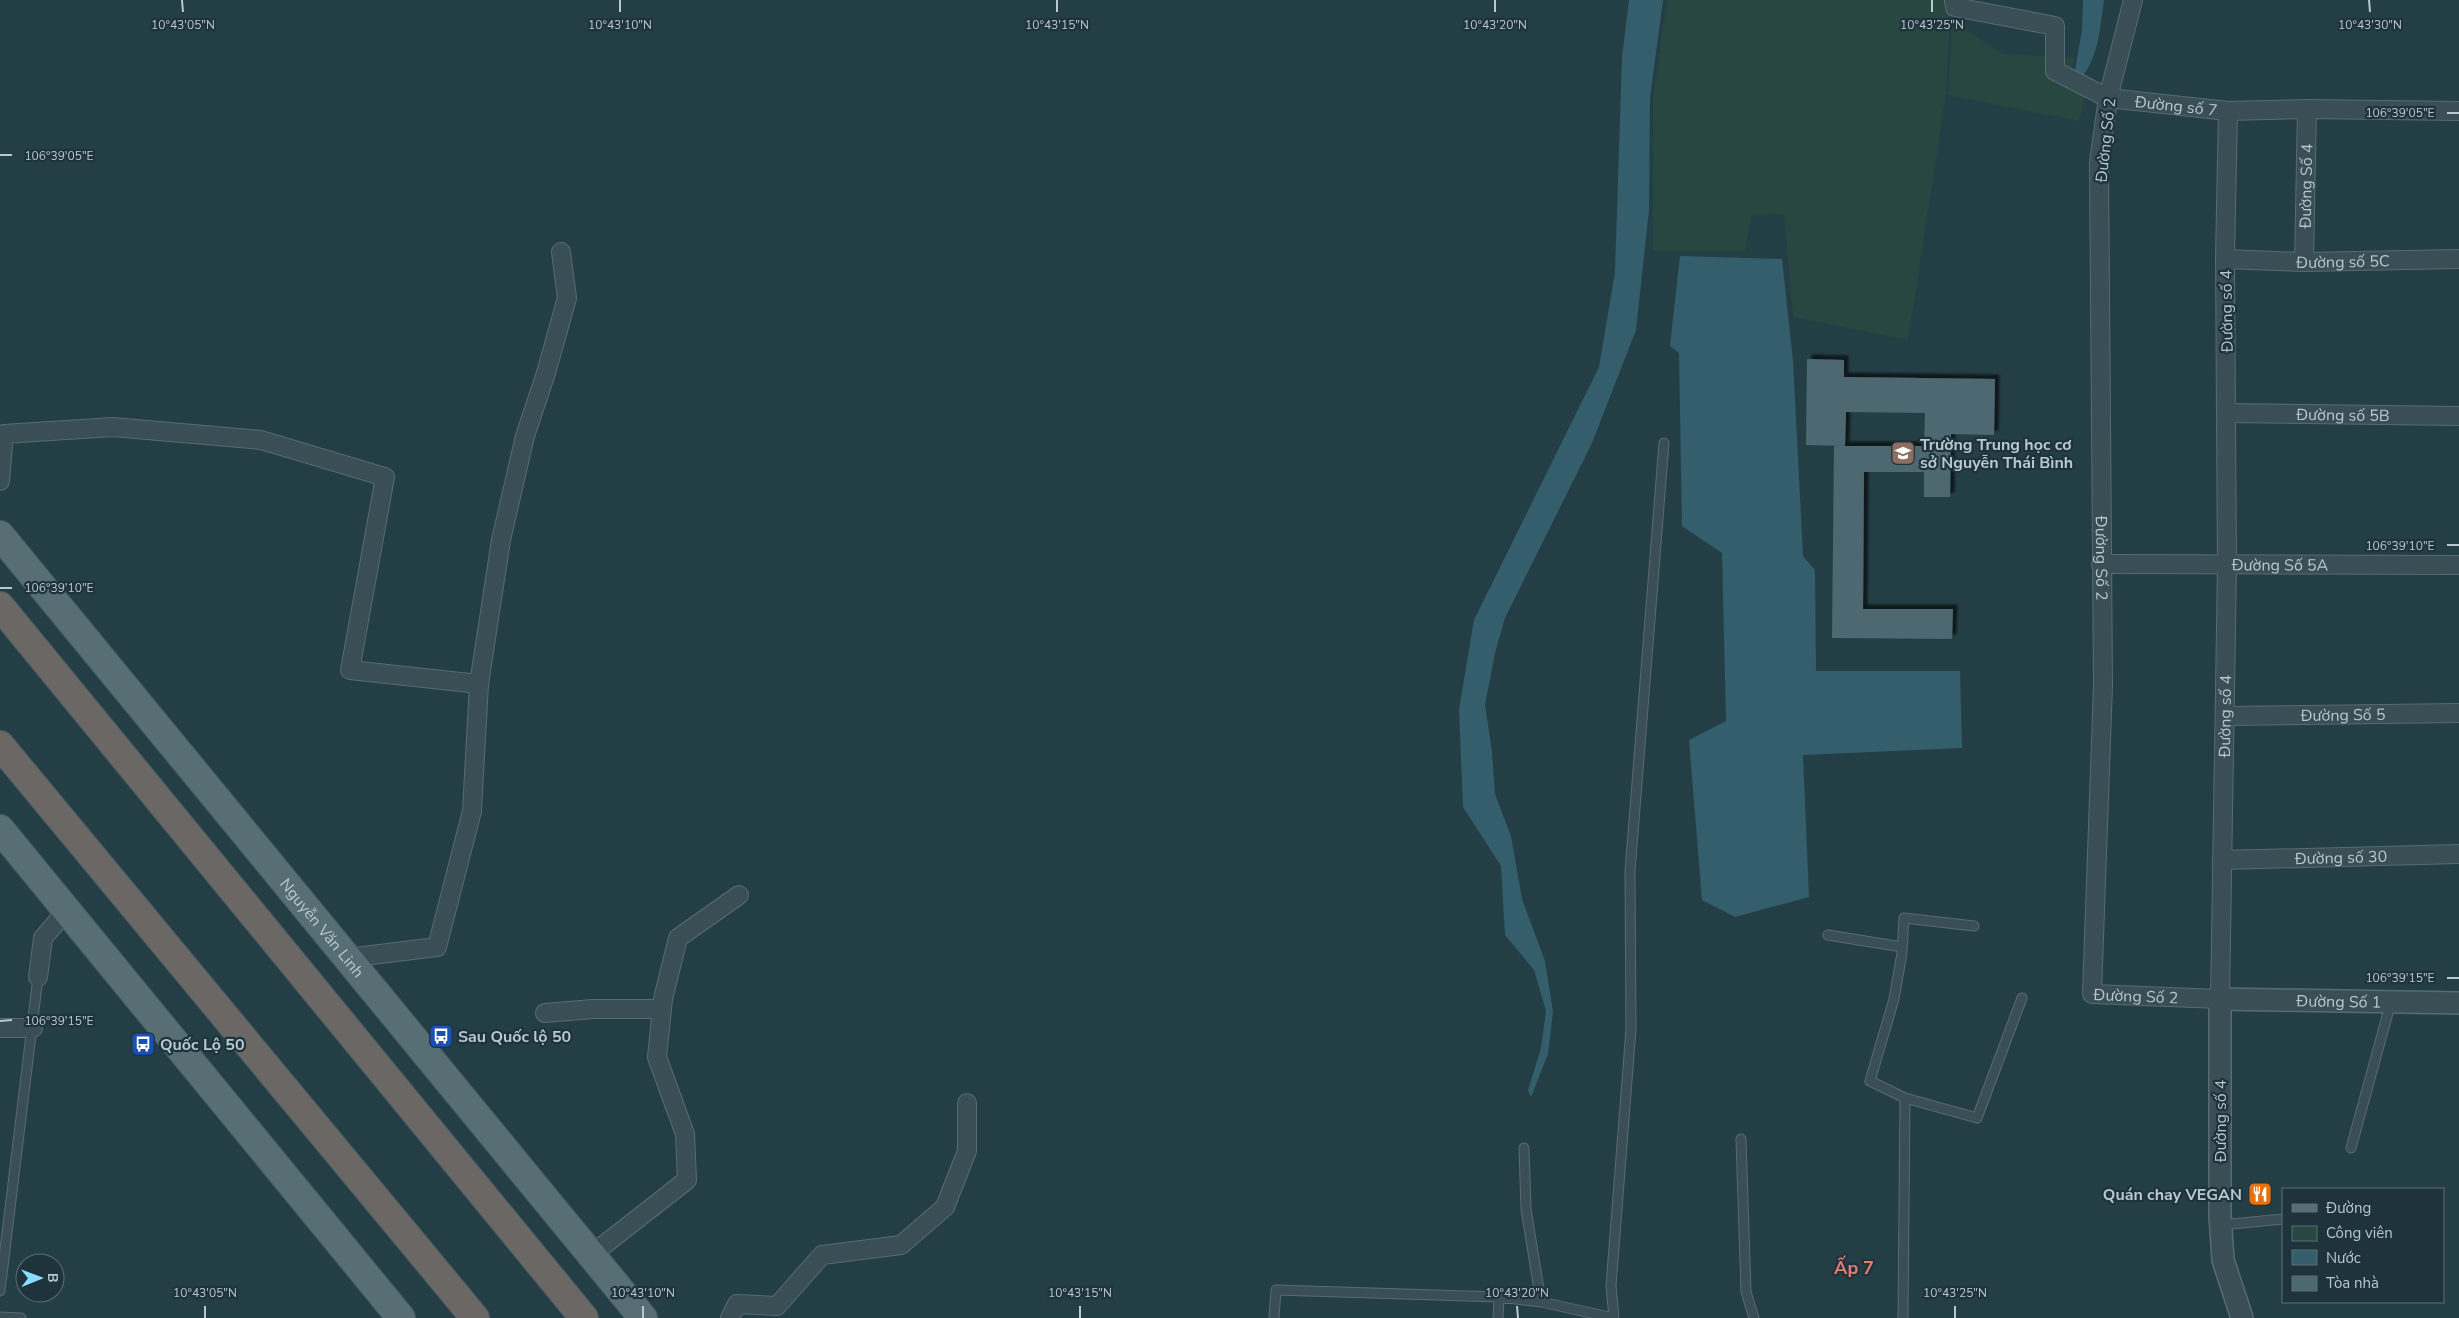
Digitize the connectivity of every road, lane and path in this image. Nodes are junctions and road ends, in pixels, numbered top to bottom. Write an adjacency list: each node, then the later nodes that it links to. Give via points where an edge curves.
1 (1954, 0): 3 (street, Đường số 7, via 1954,7 2055,26 2055,71)
2 (2132, 0): 3 (street, Đường Số 2)
3 (2108, 98): 5 (street, Đường số 7); 16 (street, Đường Số 2, via 2099,162)
4 (2306, 109): 5 (street, Đường số 7); 6 (street, Đường số 7); 10 (street, Đường Số 4)
5 (2228, 111): 8 (street, Đường số 4)
6 (2459, 111)
7 (561, 252): 20 (street, via 567,298 525,436 506,521)
8 (2225, 259): 10 (street, Đường số 5C); 11 (street, Đường số 4)
9 (2459, 259): 10 (street, Đường số 5C)
10 (2304, 262)
11 (2227, 413): 12 (street, Đường số 5B); 18 (street, Đường số 4)
12 (2459, 416)
13 (1664, 442): 62 (lane, via 1630,871 1631,1029 1610,1286)
14 (0, 481): 20 (street, via 4,434 113,427 261,440 386,477 350,670)
15 (0, 536): 32 (main road, Nguyễn Văn Linh)
16 (2101, 564): 18 (street, Đường Số 5A); 35 (street, Đường Số 2, via 2103,685 2092,994)
17 (2459, 565): 18 (street, Đường Số 5A)
18 (2227, 566): 22 (street, Đường số 4)
19 (0, 606): 57 (highway)
20 (479, 684): 32 (street, via 472,811 437,947)
21 (2459, 713): 22 (street, Đường Số 5)
22 (2225, 716): 26 (street, Đường số 4)
23 (0, 745): 56 (highway)
24 (0, 829): 28 (main road)
25 (2459, 854): 26 (street, Đường số 30)
26 (2222, 860): 35 (street, Đường số 4)
27 (739, 895): 38 (street, via 678,938)
28 (67, 910): 33 (street, via 43,938); 55 (main road)
29 (1974, 926): 31 (lane, via 1904,918)
30 (1828, 935): 31 (lane)
31 (1902, 947): 42 (lane, via 1894,999 1870,1081)
32 (347, 958): 49 (main road, Nguyễn Văn Linh)
33 (38, 977): 41 (lane)
34 (2022, 998): 42 (lane, via 1977,1118)
35 (2220, 999): 36 (street, Đường Số 1); 48 (street, Đường số 4)
36 (2391, 1002): 37 (street, Đường Số 1); 46 (lane)
37 (2459, 1003)
38 (662, 1010): 39 (street, via 593,1009); 49 (street, via 657,1057 685,1134 686,1180)
39 (545, 1013)
40 (0, 1028): 41 (street)
41 (32, 1028): 50 (lane)
42 (1905, 1098): 64 (lane)
43 (967, 1103): 59 (street, via 967,1150 945,1207 901,1244 822,1255 777,1306 737,1304)
44 (1741, 1139): 63 (lane, via 1746,1292)
45 (1524, 1148): 52 (lane, via 1526,1209)
46 (2351, 1148)
47 (2282, 1219): 48 (lane)
48 (2221, 1225): 65 (street, Đường số 4, via 2223,1260)
49 (590, 1255): 58 (main road, Nguyễn Văn Linh)
50 (0, 1290)
51 (1499, 1297): 52 (lane); 60 (lane, via 1276,1290); 61 (lane)
52 (1541, 1302): 62 (lane)
53 (0, 1317): 54 (lane)
54 (21, 1318)
55 (401, 1318)
56 (475, 1318)
57 (584, 1318)
58 (643, 1318)
59 (730, 1318)
60 (1274, 1318)
61 (1498, 1318)
62 (1614, 1318)
63 (1754, 1318)
64 (1903, 1318)
65 (2242, 1318)

